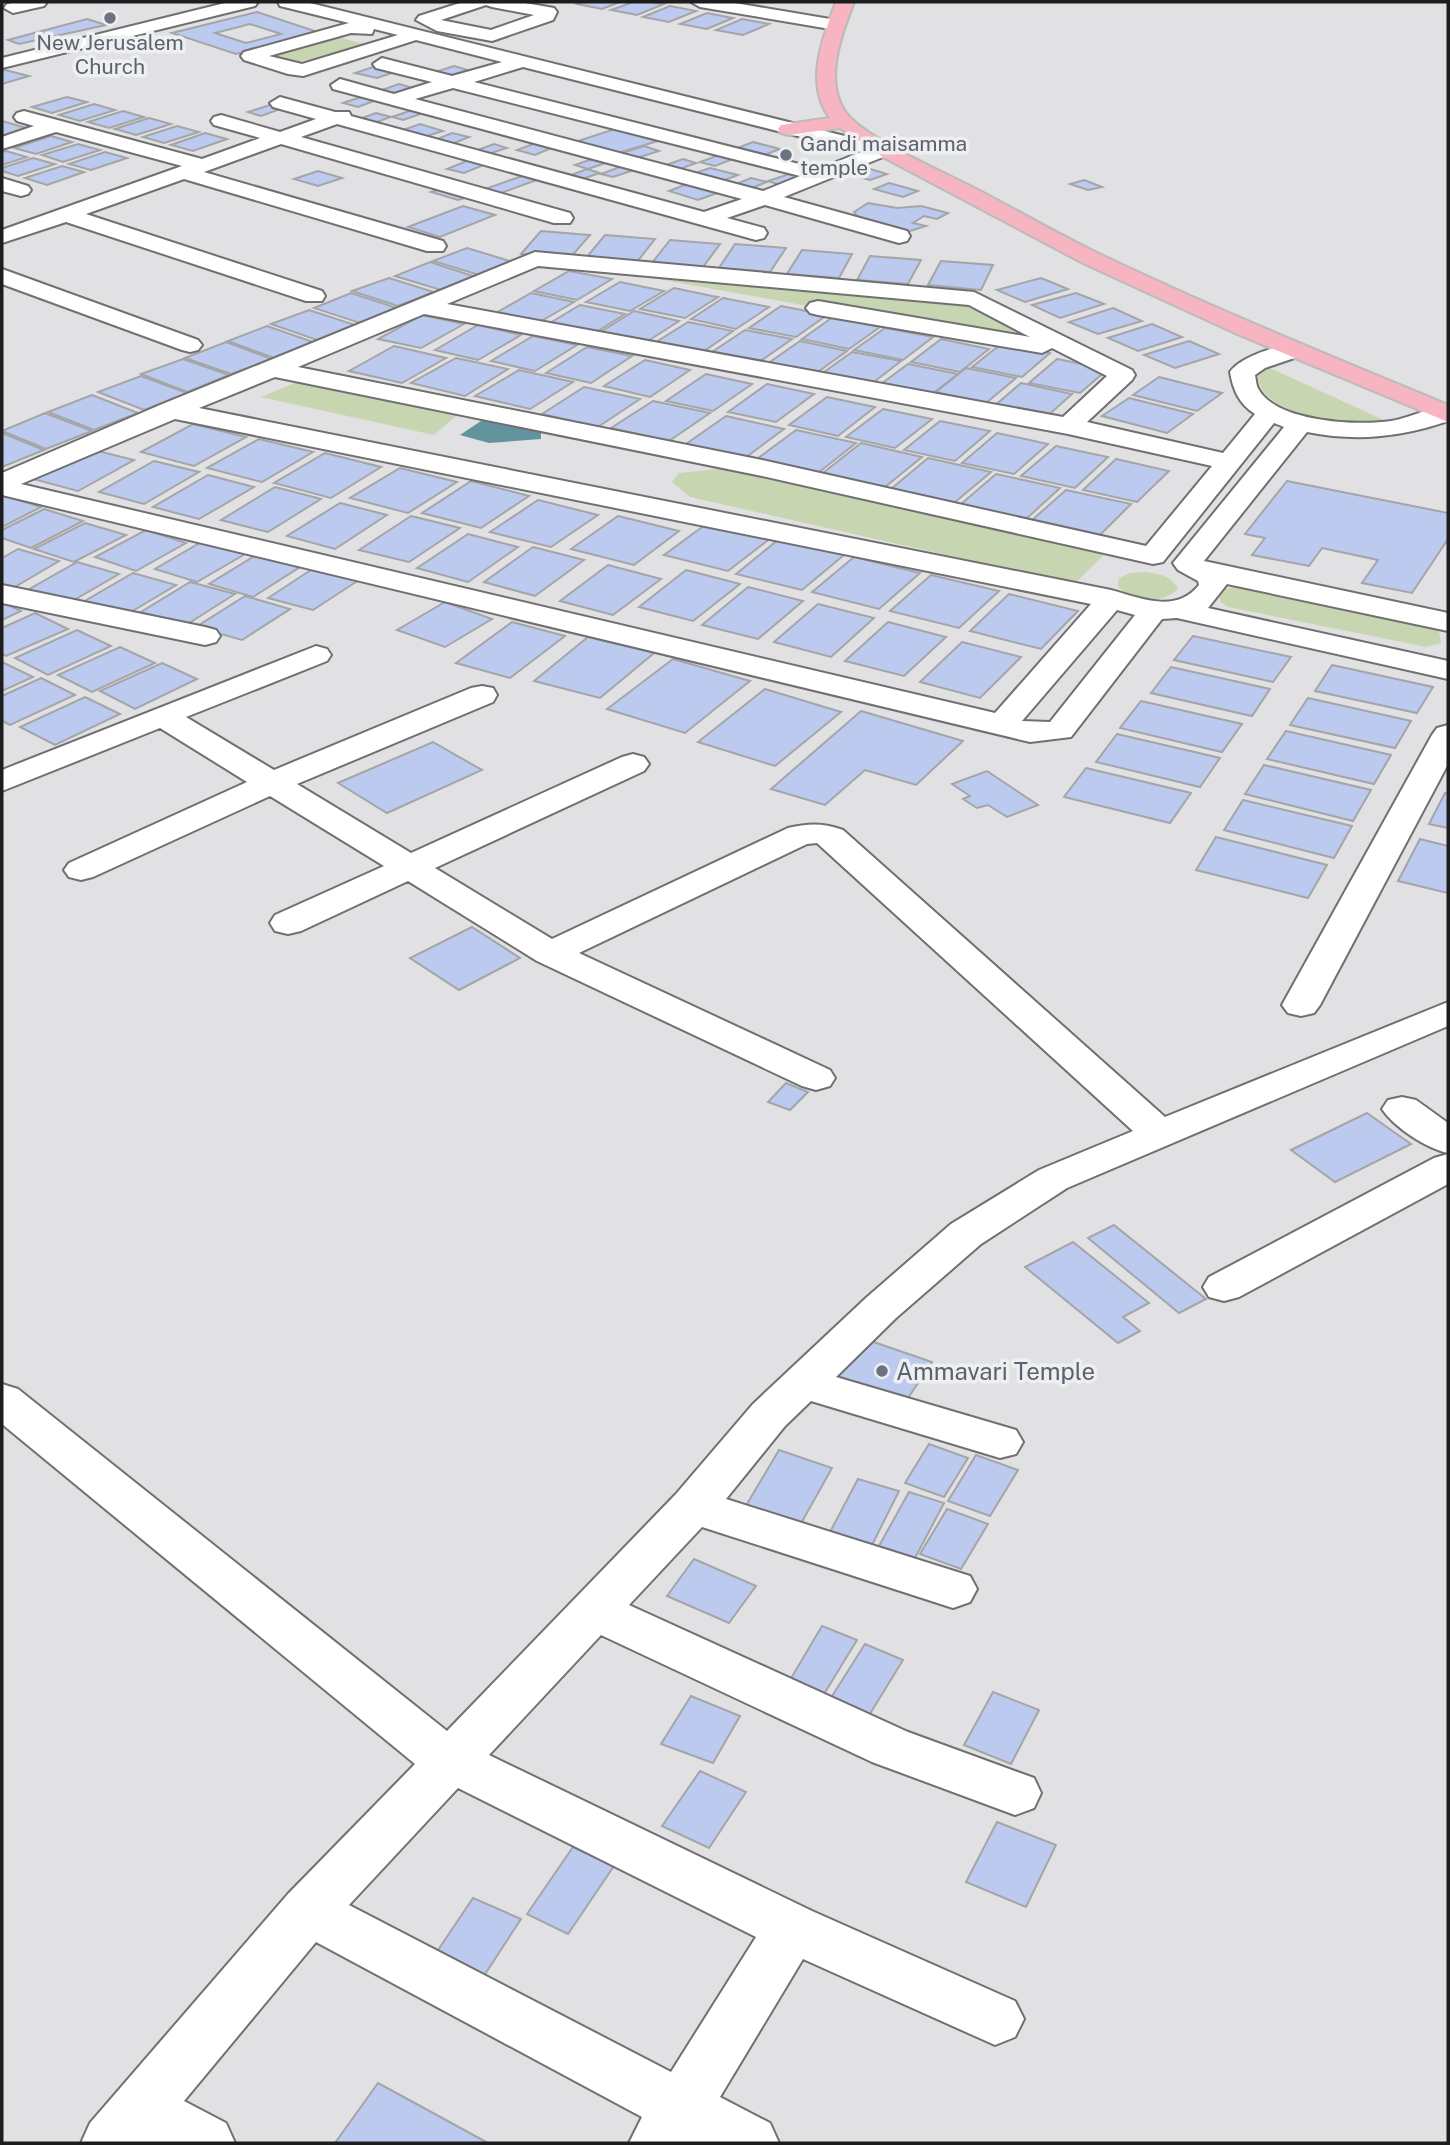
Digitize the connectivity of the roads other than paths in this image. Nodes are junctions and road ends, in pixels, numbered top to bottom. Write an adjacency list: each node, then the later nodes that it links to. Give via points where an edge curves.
1 (38, 2): 8 (street)
2 (249, 2): 14 (street)
3 (286, 2): 12 (street)
4 (480, 2): 10 (street, via 425,20)
5 (492, 2): 11 (street, via 548,12)
6 (700, 2): 9 (street)
7 (845, 2): 9 (main road)
8 (13, 8)
9 (836, 25): 24 (main road, via 826,66 834,110)
10 (443, 27): 11 (street); 12 (street)
11 (492, 36): 16 (street)
12 (410, 38): 12 (street, via 303,70 250,55 350,27); 13 (street)
13 (522, 61): 17 (street); 26 (street)
14 (3, 62)
15 (382, 64): 17 (street)
16 (629, 69)
17 (450, 83): 19 (street); 32 (street)
18 (340, 85): 19 (street)
19 (396, 99): 22 (street); 33 (street)
20 (281, 103): 22 (street)
21 (24, 117): 25 (street)
22 (333, 118): 27 (street); 36 (street)
23 (221, 121): 27 (street)
24 (843, 122): 26 (main road); 29 (main road)
25 (56, 125): 28 (street); 30 (street)
26 (788, 129): 29 (street)
27 (283, 138): 30 (street); 35 (street)
28 (2, 143)
29 (887, 153): 32 (street); 46 (main road, via 1040,233)
30 (205, 166): 31 (street)
31 (184, 173): 34 (street); 40 (street)
32 (822, 176): 33 (street)
33 (764, 198): 36 (street); 38 (street)
34 (67, 215): 39 (street); 43 (street)
35 (562, 218)
36 (705, 219): 37 (street)
37 (756, 233)
38 (899, 236)
39 (2, 237)
40 (435, 246)
41 (535, 259): 44 (street); 47 (street); 47 (street, via 974,299)
42 (2, 276): 45 (street)
43 (314, 296)
44 (425, 307): 48 (street); 53 (street)
45 (190, 345)
46 (1294, 350): 50 (street, via 1242,372 1242,386 1250,399); 51 (main road)
47 (1082, 353): 53 (street, via 1123,374)
48 (273, 369): 49 (street); 56 (street, via 762,468)
49 (169, 410): 55 (street); 59 (street)
50 (1269, 413): 52 (street); 54 (street)
51 (1447, 414): 52 (street, via 1382,430)
52 (1301, 423): 57 (street)
53 (1068, 426): 54 (street)
54 (1229, 462): 56 (street)
55 (2, 484): 67 (street)
56 (1153, 556): 57 (street); 59 (street, via 1134,555 1097,572 1100,591)
57 (1194, 566): 60 (street, via 1211,577 1213,585 1202,600); 61 (street)
58 (2, 594): 62 (street)
59 (1111, 599): 60 (street); 67 (street)
60 (1169, 610): 64 (street); 67 (street, via 1060,730 1018,732)
61 (1448, 622)
62 (205, 636)
63 (316, 655): 66 (street)
64 (1448, 670)
65 (482, 695): 71 (street)
66 (162, 716): 70 (street); 71 (street)
67 (1002, 724)
68 (1448, 735): 72 (street)
69 (633, 764): 73 (street)
70 (2, 781)
71 (272, 783): 73 (street); 74 (street)
72 (1436, 784): 77 (street)
73 (409, 866): 75 (street); 76 (street)
74 (81, 870)
75 (288, 923)
76 (550, 953): 79 (street); 81 (street, via 800,835 819,833 831,837)
77 (1301, 1005)
78 (1448, 1013): 81 (street)
79 (816, 1078)
80 (1402, 1109): 82 (street)
81 (1159, 1133): 85 (street, via 1054,1179 966,1234)
82 (1448, 1141)
83 (1448, 1167): 84 (street)
84 (1224, 1287)
85 (802, 1382): 87 (street); 88 (street)
86 (2, 1400): 91 (street, via 427,1745)
87 (1000, 1442)
88 (693, 1506): 89 (street); 90 (street)
89 (953, 1589)
90 (593, 1610): 91 (street); 92 (street, via 890,1747)
91 (453, 1761): 93 (street); 94 (street)
92 (1015, 1793)
93 (308, 1911): 96 (street); 97 (street)
94 (792, 1928): 95 (street); 97 (street)
95 (995, 2019)
96 (126, 2126): 98 (street)
97 (670, 2126): 99 (street)
98 (205, 2143)
99 (749, 2143)

